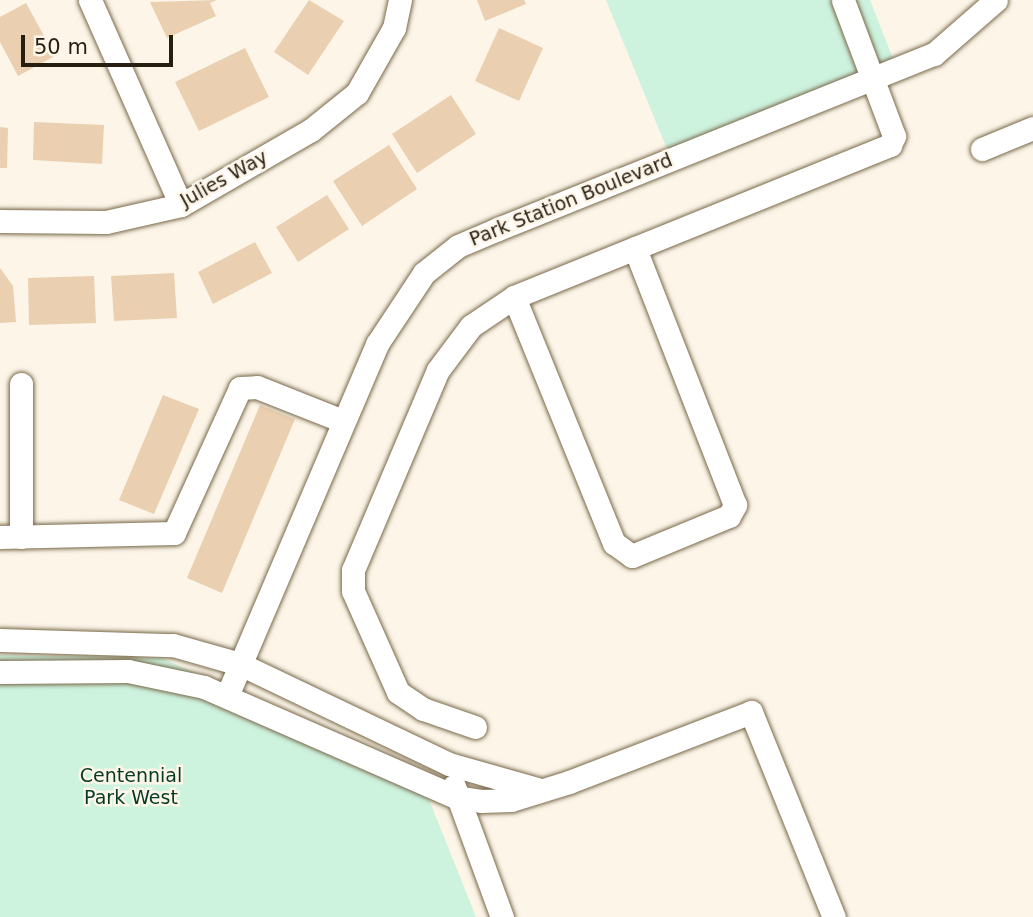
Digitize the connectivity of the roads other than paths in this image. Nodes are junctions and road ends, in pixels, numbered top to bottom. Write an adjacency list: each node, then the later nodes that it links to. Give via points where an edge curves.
1 (90, 0): 8 (street)
2 (400, 0): 8 (street, Julies Way, via 394,28 357,93 311,130)
3 (843, 0): 5 (street)
4 (996, 0): 5 (street, Park Station Boulevard, via 934,54)
5 (874, 79): 10 (street, via 894,136 882,152); 13 (street, Park Station Boulevard, via 458,247 398,304)
6 (1033, 128): 7 (street)
7 (982, 149)
8 (181, 205): 9 (street, Julies Way, via 106,222)
9 (0, 222)
10 (635, 248): 11 (street); 11 (street, via 735,505 729,516 632,556 614,544)
11 (514, 297): 19 (street, via 471,326 438,370 353,570 353,591 398,692 423,709)
12 (21, 384): 14 (street)
13 (343, 421): 14 (street, via 248,386 235,394 174,533); 16 (street, Park Station Boulevard)
14 (10, 537)
15 (0, 640): 16 (street, via 129,640)
16 (240, 664): 18 (street, Park Station Boulevard); 20 (street)
17 (0, 671): 18 (street, via 128,671)
18 (227, 696): 22 (street)
19 (475, 727)
20 (449, 764): 21 (street); 22 (street)
21 (537, 789): 22 (street, via 511,800); 24 (street, via 751,712)
22 (456, 797): 23 (street)
23 (502, 917)
24 (834, 917)

